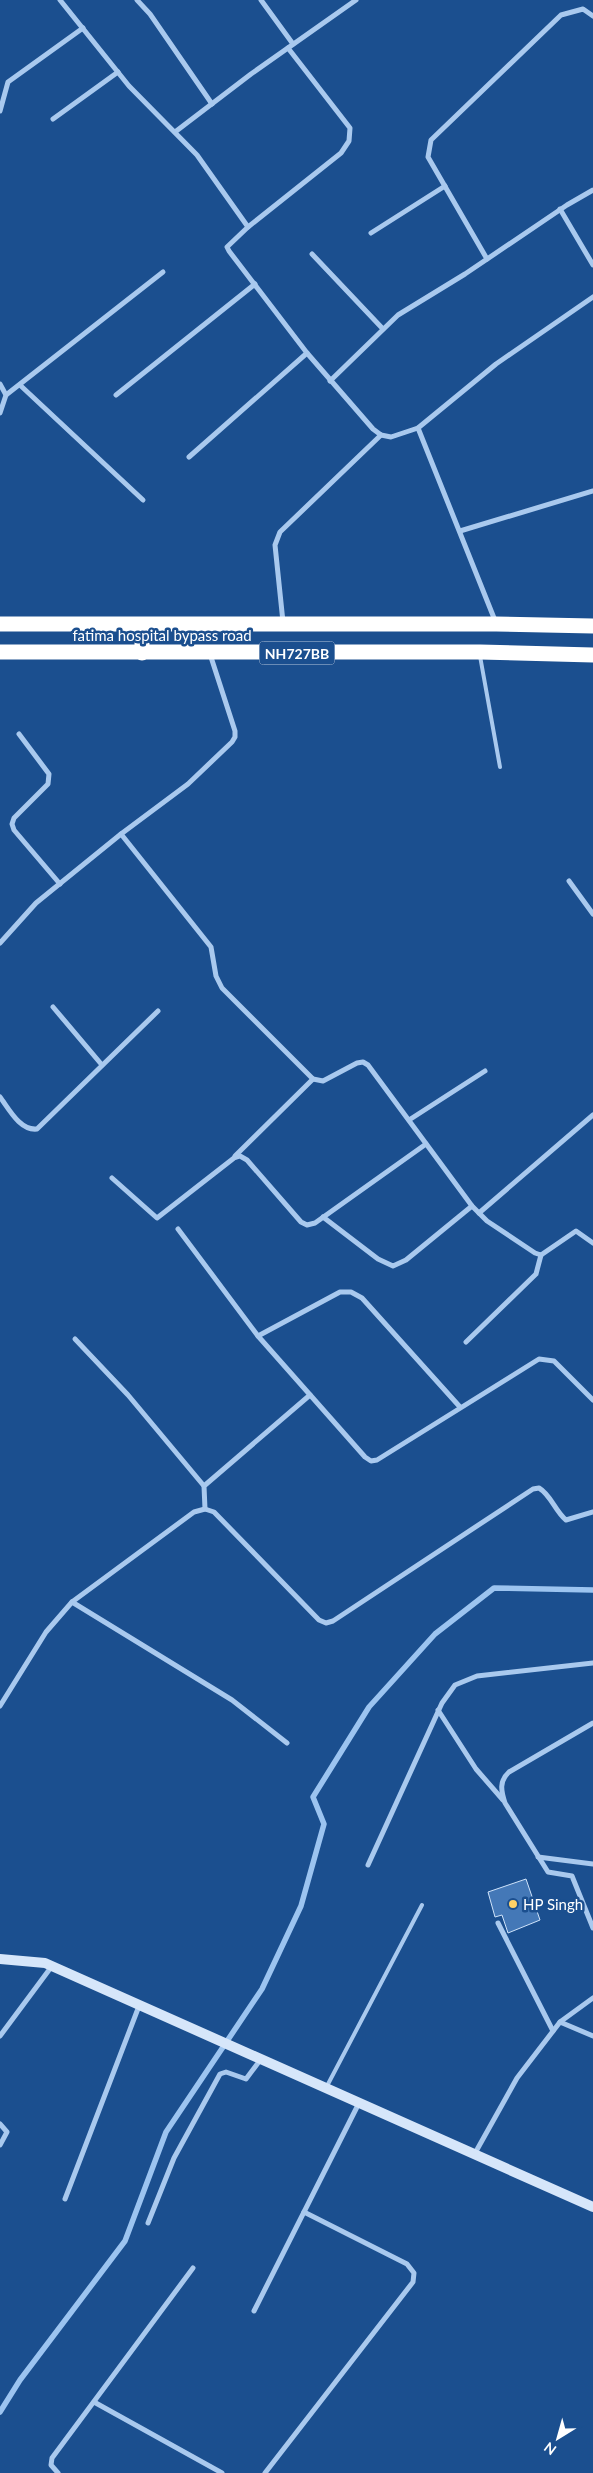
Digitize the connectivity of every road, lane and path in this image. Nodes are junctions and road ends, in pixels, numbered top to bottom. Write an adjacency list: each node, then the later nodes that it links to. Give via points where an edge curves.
1 (60, 0): 6 (street)
2 (137, 0): 10 (street)
3 (261, 0): 7 (street)
4 (356, 0): 7 (street)
5 (593, 16): 14 (street, via 583,9 562,15 431,140 428,157)
6 (82, 28): 9 (street); 11 (street, via 8,82)
7 (293, 44): 8 (street)
8 (288, 48): 10 (street); 17 (street, via 350,128 350,141 341,153)
9 (118, 72): 12 (street); 13 (street)
10 (212, 104): 13 (street)
11 (0, 112)
12 (53, 119)
13 (175, 132): 17 (street, via 198,155)
14 (445, 186): 18 (street); 20 (street)
15 (593, 190): 16 (street)
16 (560, 210): 20 (street); 21 (street)
17 (248, 227): 23 (street, via 227,247)
18 (372, 233)
19 (312, 254): 25 (street)
20 (487, 259): 25 (street, via 398,315)
21 (593, 265)
22 (163, 272): 29 (street)
23 (255, 284): 26 (street); 31 (street)
24 (593, 297): 33 (street, via 496,364)
25 (383, 329): 27 (street)
26 (307, 353): 27 (street); 35 (street)
27 (330, 381): 34 (street)
28 (0, 384): 30 (street)
29 (20, 386): 30 (street); 37 (street)
30 (6, 395): 32 (street)
31 (116, 396)
32 (0, 414)
33 (418, 428): 34 (street, via 391,437); 38 (street)
34 (382, 435): 42 (street, via 280,532 275,545)
35 (189, 457)
36 (593, 491): 38 (street)
37 (143, 500)
38 (460, 531): 40 (street)
39 (0, 624): 41 (highway, fatima hospital bypass road / NH727BB)
40 (496, 624): 42 (highway, fatima hospital bypass road / NH727BB); 43 (highway, fatima hospital bypass road / NH727BB)
41 (142, 625): 42 (highway, fatima hospital bypass road / NH727BB); 46 (highway)
42 (283, 625)
43 (593, 626)
44 (0, 652): 46 (highway, fatima hospital bypass road / NH727BB)
45 (480, 652): 47 (highway, fatima hospital bypass road / NH727BB); 48 (highway, fatima hospital bypass road / NH727BB); 50 (lane)
46 (142, 653): 47 (highway, fatima hospital bypass road / NH727BB)
47 (210, 654): 51 (street, via 235,737 188,784)
48 (593, 655)
49 (19, 734): 53 (street, via 49,774 50,780 12,824)
50 (500, 767)
51 (121, 834): 53 (street); 60 (street, via 211,947 216,976 222,988)
52 (569, 881): 54 (street)
53 (60, 884): 55 (street, via 36,903)
54 (593, 914)
55 (0, 943)
56 (53, 1007): 58 (street)
57 (158, 1010): 58 (street)
58 (102, 1066): 61 (street, via 37,1129 30,1130 22,1125)
59 (485, 1071): 63 (street)
60 (313, 1079): 63 (street, via 323,1081 363,1062); 65 (street)
61 (0, 1097)
62 (593, 1115): 68 (street)
63 (409, 1120): 64 (street)
64 (426, 1144): 67 (street); 69 (street)
65 (234, 1158): 66 (street, via 157,1218); 69 (street, via 240,1156 247,1160 301,1222 307,1225)
66 (112, 1178)
67 (472, 1206): 68 (street); 69 (street, via 406,1260 393,1266 378,1259)
68 (479, 1213): 72 (street)
69 (323, 1217)
70 (178, 1229): 73 (street)
71 (593, 1243): 72 (street, via 576,1231)
72 (541, 1255): 75 (street, via 536,1274)
73 (258, 1336): 76 (street); 78 (street, via 340,1292 351,1292 362,1298)
74 (75, 1339): 79 (street, via 128,1395)
75 (466, 1342)
76 (310, 1395): 78 (street, via 371,1461); 79 (street)
77 (593, 1400): 78 (street, via 554,1361 548,1359 534,1362)
78 (460, 1407)
79 (204, 1486): 80 (street)
80 (205, 1509): 81 (street, via 214,1512 326,1623 533,1489 546,1492 566,1520); 82 (street, via 194,1512)
81 (593, 1512)
82 (72, 1602): 84 (street, via 46,1632); 87 (street, via 232,1700)
83 (593, 1663): 85 (street, via 464,1680 447,1693)
84 (0, 1706)
85 (438, 1710): 88 (street, via 476,1769); 91 (street)
86 (593, 1723): 88 (street, via 509,1772 502,1781 501,1792)
87 (287, 1743)
88 (505, 1802): 89 (street)
89 (538, 1856): 90 (street); 94 (street, via 548,1872 572,1876)
90 (593, 1864)
91 (368, 1865)
92 (422, 1905): 104 (lane)
93 (498, 1922): 100 (street)
94 (593, 1928)
95 (0, 1959): 96 (main road, via 44,1962)
96 (52, 1966): 98 (main road); 101 (street)
97 (593, 1998): 99 (street)
98 (139, 2006): 103 (main road); 109 (street)
99 (560, 2022): 100 (street); 102 (street)
100 (553, 2031): 108 (street, via 517,2078)
101 (0, 2036)
102 (593, 2036)
103 (258, 2058): 104 (main road); 112 (street, via 246,2079 226,2072 220,2074 174,2158)
104 (326, 2088): 105 (main road)
105 (358, 2103): 108 (main road); 111 (street)
106 (0, 2124): 107 (street, via 7,2132)
107 (0, 2145)
108 (474, 2155): 110 (main road)
109 (65, 2199)
110 (593, 2207)
111 (304, 2212): 114 (street); 118 (street, via 407,2264 414,2273 413,2282)
112 (148, 2223)
113 (193, 2268): 115 (street)
114 (254, 2311)
115 (94, 2402): 116 (street, via 52,2458 51,2465); 117 (street)
116 (58, 2473)
117 (222, 2473)
118 (265, 2473)

